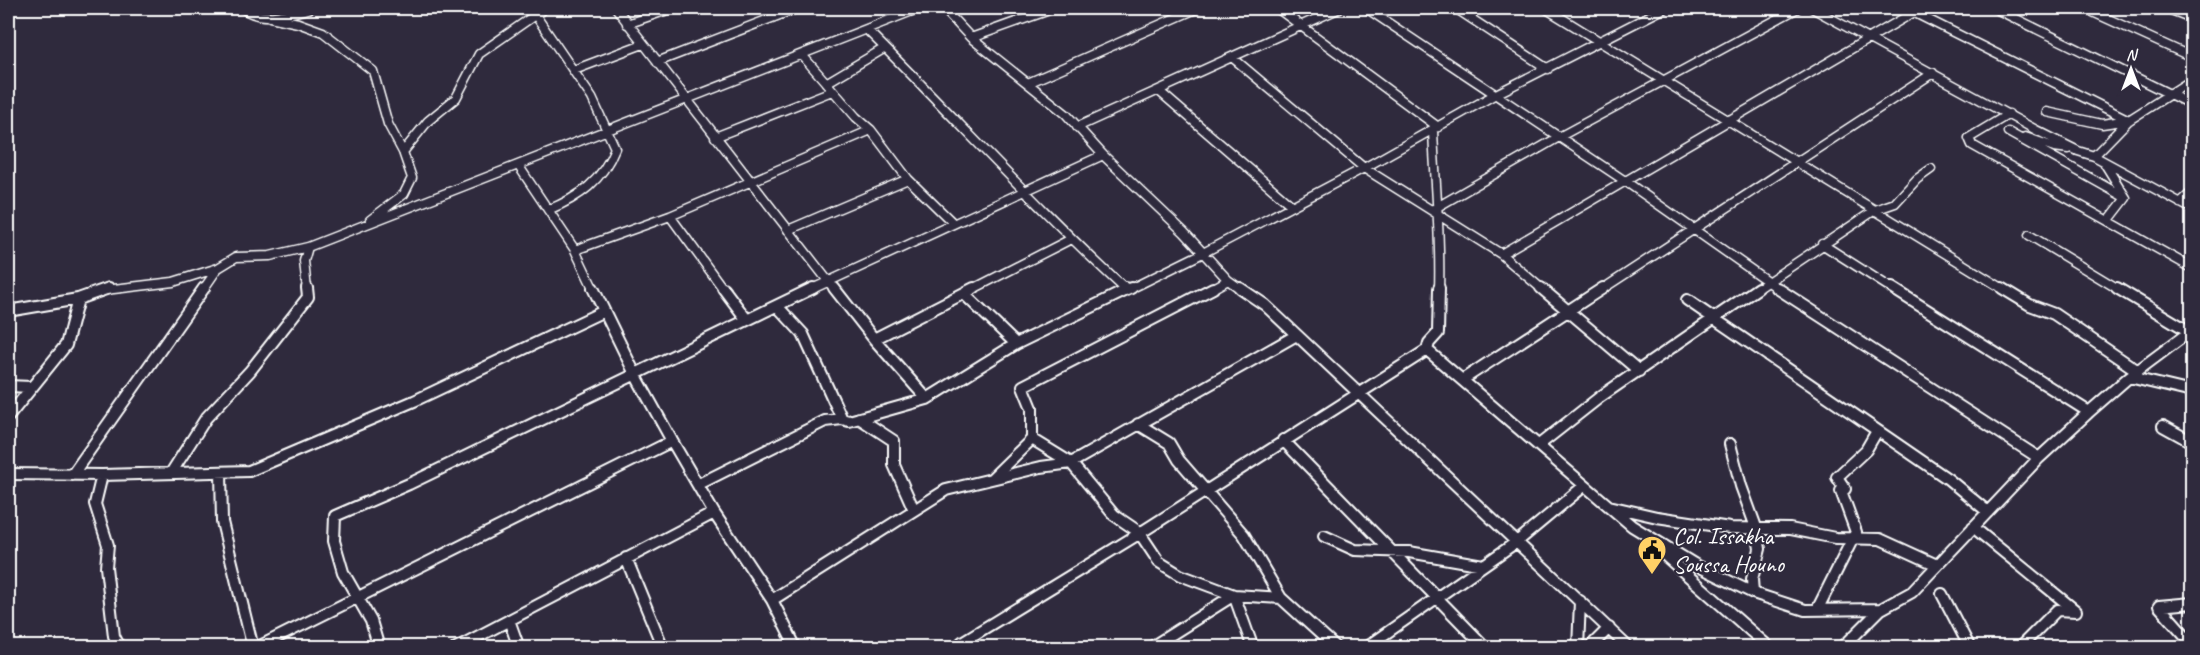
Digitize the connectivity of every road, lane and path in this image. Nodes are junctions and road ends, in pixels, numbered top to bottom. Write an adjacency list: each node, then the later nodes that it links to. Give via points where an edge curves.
1 (242, 8): 25 (street)
2 (311, 8): 25 (street)
3 (545, 8): 24 (street)
4 (616, 8): 27 (street)
5 (673, 8): 27 (street)
6 (798, 8): 38 (street)
7 (921, 8): 29 (street)
8 (943, 8): 30 (street)
9 (1055, 8): 30 (street)
10 (1198, 8): 44 (street)
11 (1276, 8): 28 (street)
12 (1340, 8): 28 (street)
13 (1366, 8): 47 (street)
14 (1455, 8): 39 (street)
15 (1545, 8): 32 (street)
16 (1665, 8): 32 (street)
17 (1798, 8): 42 (street)
18 (1812, 8): 31 (street)
19 (1921, 8): 23 (street)
20 (1994, 8): 48 (street)
21 (2084, 8): 36 (street)
22 (2166, 8): 26 (street)
23 (1913, 12): 31 (street); 54 (street)
24 (536, 16): 40 (street); 64 (street, via 479,54 456,98 428,122)
25 (270, 17): 64 (street, via 323,32 369,66 388,124)
26 (2193, 18)
27 (627, 24): 33 (street)
28 (1302, 25): 37 (street); 56 (street)
29 (867, 30): 34 (street); 35 (street)
30 (971, 38): 44 (street)
31 (1867, 39): 41 (street); 53 (street)
32 (1600, 40): 39 (street); 42 (street)
33 (643, 44): 38 (street); 40 (street)
34 (885, 48): 45 (street); 75 (street)
35 (802, 55): 45 (street); 49 (street)
36 (2193, 57)
37 (1233, 58): 46 (street); 70 (street)
38 (657, 62): 49 (street)
39 (1548, 69): 47 (street)
40 (574, 70): 58 (street)
41 (1933, 73): 52 (street); 67 (street)
42 (1664, 80): 53 (street); 62 (street)
43 (2193, 80): 48 (street)
44 (1028, 84): 55 (street)
45 (829, 87): 59 (street); 61 (street)
46 (1159, 91): 55 (street); 79 (street)
47 (1494, 95): 56 (street); 62 (street)
48 (2172, 95): 50 (street); 54 (street)
49 (686, 100): 58 (street); 61 (street)
50 (2193, 105)
51 (2047, 112): 54 (street, via 2102,124)
52 (2009, 114): 57 (street); 63 (street)
53 (1730, 120): 67 (street); 73 (street)
54 (2129, 120): 66 (street)
55 (1077, 127): 65 (street)
56 (1436, 129): 70 (street); 83 (street)
57 (1985, 129): 60 (street); 85 (street, via 1969,138 1972,145)
58 (609, 130): 69 (street); 81 (street, via 615,148 605,171 590,189)
59 (871, 130): 72 (street); 74 (street)
60 (2008, 132): 63 (street); 77 (street)
61 (715, 137): 74 (street)
62 (1558, 137): 73 (street); 83 (street)
63 (2078, 151): 66 (street)
64 (403, 152): 89 (street, via 412,178 404,194)
65 (1103, 155): 75 (street); 95 (street)
66 (2094, 156): 68 (street)
67 (1798, 162): 82 (street); 88 (street)
68 (2104, 162): 77 (street); 78 (street)
69 (518, 165): 81 (street); 89 (street)
70 (1365, 168): 79 (street); 83 (street)
71 (1931, 169): 82 (street, via 1896,203)
72 (908, 179): 86 (street); 87 (street)
73 (1625, 181): 88 (street); 96 (street)
74 (752, 182): 84 (street); 87 (street)
75 (1025, 192): 86 (street); 91 (street)
76 (2193, 192): 78 (street)
77 (2126, 198): 85 (street)
78 (2180, 203): 80 (street)
79 (1291, 205): 95 (street)
80 (2193, 209)
81 (548, 210): 94 (street)
82 (1875, 210): 92 (street); 118 (street, via 2030,305 2054,314)
83 (1435, 212): 96 (street); 116 (street, via 1441,241 1438,333)
84 (670, 216): 94 (street); 111 (street)
85 (2109, 220): 98 (street)
86 (953, 223): 99 (street)
87 (788, 230): 99 (street)
88 (1692, 230): 101 (street); 109 (street)
89 (348, 231): 93 (street)
90 (2029, 235): 112 (street)
91 (1071, 238): 102 (street); 103 (street)
92 (1822, 244): 101 (street); 127 (street)
93 (308, 247): 97 (street, via 270,256 236,257); 143 (street, via 304,261 308,297 250,371 206,418)
94 (575, 250): 108 (street)
95 (1203, 252): 100 (street); 102 (street)
96 (1501, 254): 109 (street)
97 (218, 268): 104 (street, via 174,282 112,287); 145 (street)
98 (2193, 268)
99 (830, 280): 106 (street); 114 (street)
100 (1228, 280): 113 (street, via 1264,305); 134 (street, via 1023,386 1032,408)
101 (1768, 282): 110 (street); 140 (street)
102 (1127, 290): 115 (street)
103 (963, 294): 114 (street); 115 (street)
104 (78, 299): 107 (street); 123 (street, via 66,345)
105 (1687, 300): 110 (street)
106 (777, 306): 111 (street); 130 (street, via 803,334)
107 (8, 311)
108 (604, 311): 119 (street); 142 (street, via 249,471)
109 (1569, 312): 117 (street); 121 (street)
110 (1714, 319): 117 (street); 133 (street)
111 (747, 320): 119 (street)
112 (2192, 331): 118 (street)
113 (1295, 336): 125 (street); 131 (street)
114 (874, 339): 126 (street)
115 (1016, 344): 126 (street)
116 (1427, 350): 121 (street); 125 (street)
117 (1639, 371): 139 (street)
118 (2138, 371): 120 (street)
119 (635, 374): 136 (street); 169 (street, via 335,516 334,541)
120 (2129, 377): 124 (street); 127 (street)
121 (1462, 380): 139 (street)
122 (8, 386): 123 (street)
123 (32, 387): 128 (street)
124 (2193, 392)
125 (1358, 393): 135 (street); 161 (street)
126 (927, 399): 129 (street)
127 (2089, 412): 140 (street)
128 (8, 417)
129 (860, 418): 130 (street); 152 (street, via 894,441 894,465)
130 (842, 419): 148 (street, via 825,421)
131 (1138, 424): 141 (street); 150 (street, via 1168,443)
132 (2163, 426): 137 (street)
133 (1877, 431): 153 (street, via 1948,479); 160 (street, via 1866,450 1837,477 1845,489 1841,491 1856,532)
134 (1032, 439): 141 (street); 147 (street)
135 (1283, 440): 150 (street); 162 (street)
136 (672, 441): 148 (street); 169 (street)
137 (2193, 442)
138 (1730, 444): 157 (street)
139 (1539, 446): 149 (street)
140 (2039, 458): 153 (street)
141 (1071, 463): 147 (street); 158 (street, via 1114,515)
142 (220, 472): 143 (street); 181 (street, via 222,522)
143 (171, 473): 146 (street)
144 (8, 474): 145 (street)
145 (72, 474): 146 (street)
146 (102, 475): 180 (street, via 94,504 108,545 106,567 112,626)
147 (990, 480): 152 (street, via 946,490)
148 (699, 484): 154 (street)
149 (1584, 486): 151 (street); 161 (street)
150 (1208, 491): 158 (street); 171 (street, via 1244,536)
151 (1607, 505): 155 (street); 157 (street, via 1730,528)
152 (914, 510): 172 (street)
153 (1988, 512): 156 (street)
154 (714, 513): 163 (street); 172 (street)
155 (1632, 526): 166 (street, via 1694,564); 196 (street)
156 (1973, 527): 165 (street); 199 (street, via 2076,611 2057,610)
157 (1757, 528): 160 (street); 166 (street, via 1760,549 1752,579)
158 (1139, 532): 168 (street, via 1159,562 1180,575); 187 (street)
159 (1324, 536): 162 (street, via 1355,550)
160 (1852, 539): 165 (street, via 1880,539); 176 (street)
161 (1518, 541): 164 (street); 173 (street)
162 (1393, 552): 164 (street); 170 (street)
163 (626, 558): 177 (street); 185 (street)
164 (1483, 565): 170 (street)
165 (1937, 565): 175 (street, via 1912,592)
166 (1753, 593): 176 (street, via 1805,610)
167 (1942, 594): 198 (street)
168 (1234, 595): 171 (street); 188 (street); 189 (street)
169 (356, 597): 181 (street); 182 (street, via 371,621)
170 (1437, 597): 191 (street); 192 (street)
171 (1281, 598): 190 (street)
172 (772, 600): 186 (street)
173 (1580, 600): 178 (street); 193 (street)
174 (2193, 603): 179 (street, via 2159,606)
175 (1881, 609): 176 (street); 197 (street)
176 (1817, 610)
177 (509, 620): 183 (street); 184 (street)
178 (1609, 628): 194 (street); 195 (street)
179 (2193, 643)
180 (120, 648)
181 (255, 648)
182 (379, 648)
183 (456, 648)
184 (519, 648)
185 (663, 648)
186 (796, 648)
187 (958, 648)
188 (1150, 648)
189 (1254, 648)
190 (1336, 648)
191 (1365, 648)
192 (1486, 648)
193 (1578, 648)
194 (1589, 648)
195 (1629, 648)
196 (1770, 648)
197 (1842, 648)
198 (1970, 648)
199 (2019, 648)

